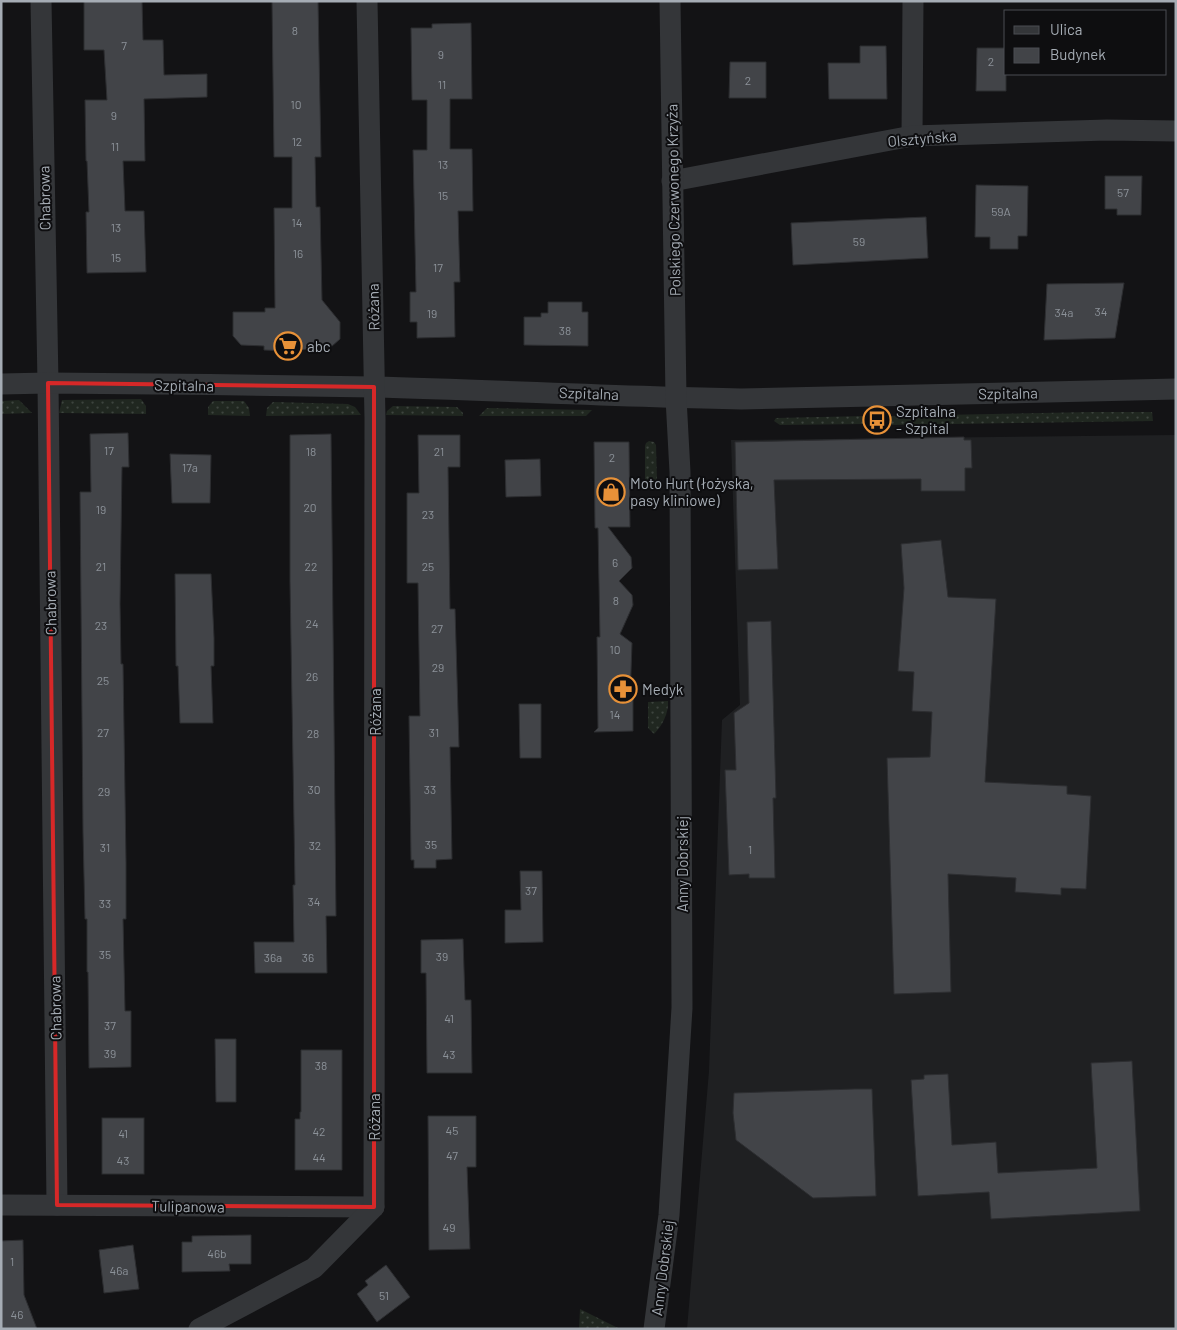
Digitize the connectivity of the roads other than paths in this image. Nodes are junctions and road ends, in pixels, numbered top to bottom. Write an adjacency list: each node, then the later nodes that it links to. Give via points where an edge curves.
1 (41, 1): 8 (street, Chabrowa)
2 (367, 1): 10 (street, Różana)
3 (670, 1): 7 (street, Polskiego Czerwonego Krzyża)
4 (913, 1): 6 (street)
5 (1176, 132): 6 (street, Olsztyńska, via 1107,130)
6 (912, 136): 7 (street, Olsztyńska)
7 (672, 181): 12 (street, Polskiego Czerwonego Krzyża)
8 (48, 383): 9 (street, Szpitalna); 10 (street, Szpitalna); 14 (street, Chabrowa)
9 (1, 384)
10 (374, 387): 12 (street, Szpitalna); 15 (street, Różana)
11 (1176, 389): 12 (street, Szpitalna)
12 (676, 398): 17 (street, Anny Dobrskiej, via 680,472 682,1008 669,1215)
13 (1, 1205): 14 (street, Tulipanowa)
14 (57, 1205): 15 (street, Tulipanowa)
15 (374, 1208): 16 (street, via 314,1268)
16 (199, 1329)
17 (654, 1329)

